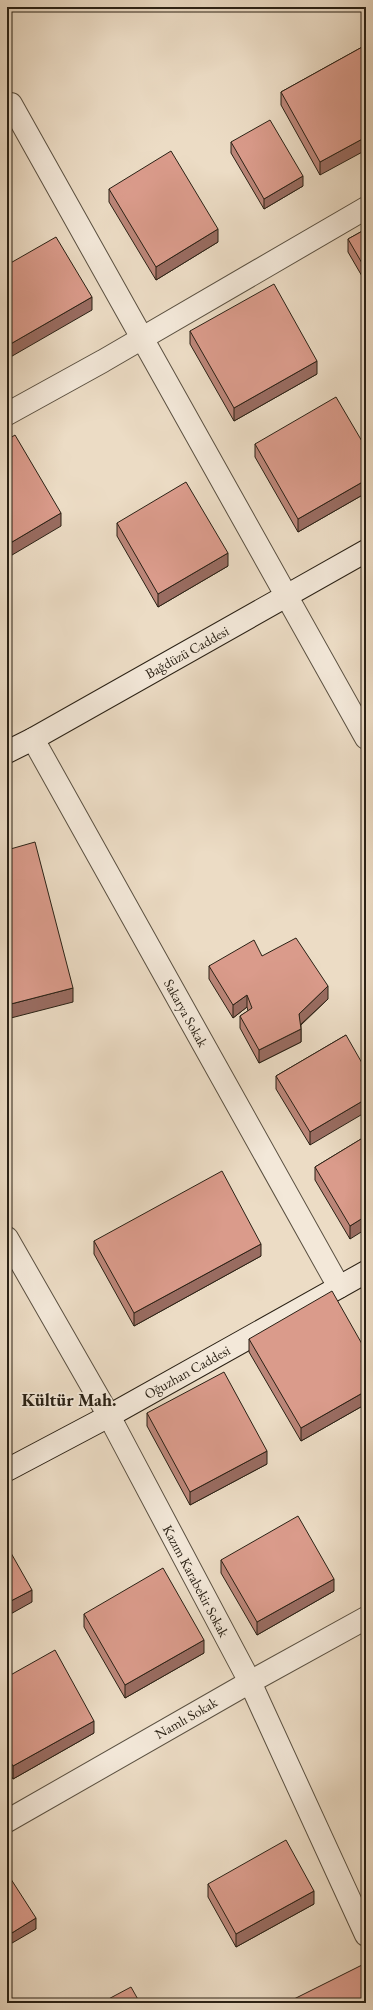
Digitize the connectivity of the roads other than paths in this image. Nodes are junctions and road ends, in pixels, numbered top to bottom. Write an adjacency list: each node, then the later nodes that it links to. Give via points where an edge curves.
1 (12, 104): 3 (street)
2 (366, 208): 3 (street)
3 (142, 338): 4 (street); 6 (street)
4 (7, 414)
5 (366, 551): 6 (street, Bağdüzü Caddesi)
6 (286, 596): 7 (street); 8 (street, Bağdüzü Caddesi)
7 (366, 738)
8 (33, 739): 9 (street, Bağdüzü Caddesi); 12 (street, Sakarya Sokak)
9 (7, 752)
10 (7, 1238): 13 (street, Kazım Karabekir Sokak)
11 (366, 1272): 12 (street, Oğuzhan Caddesi)
12 (339, 1287): 13 (street, Oğuzhan Caddesi)
13 (109, 1416): 14 (street, Oğuzhan Caddesi); 16 (street, Kazım Karabekir Sokak)
14 (7, 1470)
15 (366, 1618): 16 (street, Namlı Sokak)
16 (250, 1682): 17 (street, Namlı Sokak); 18 (street, Kazım Karabekir Sokak)
17 (7, 1821)
18 (366, 1935)

